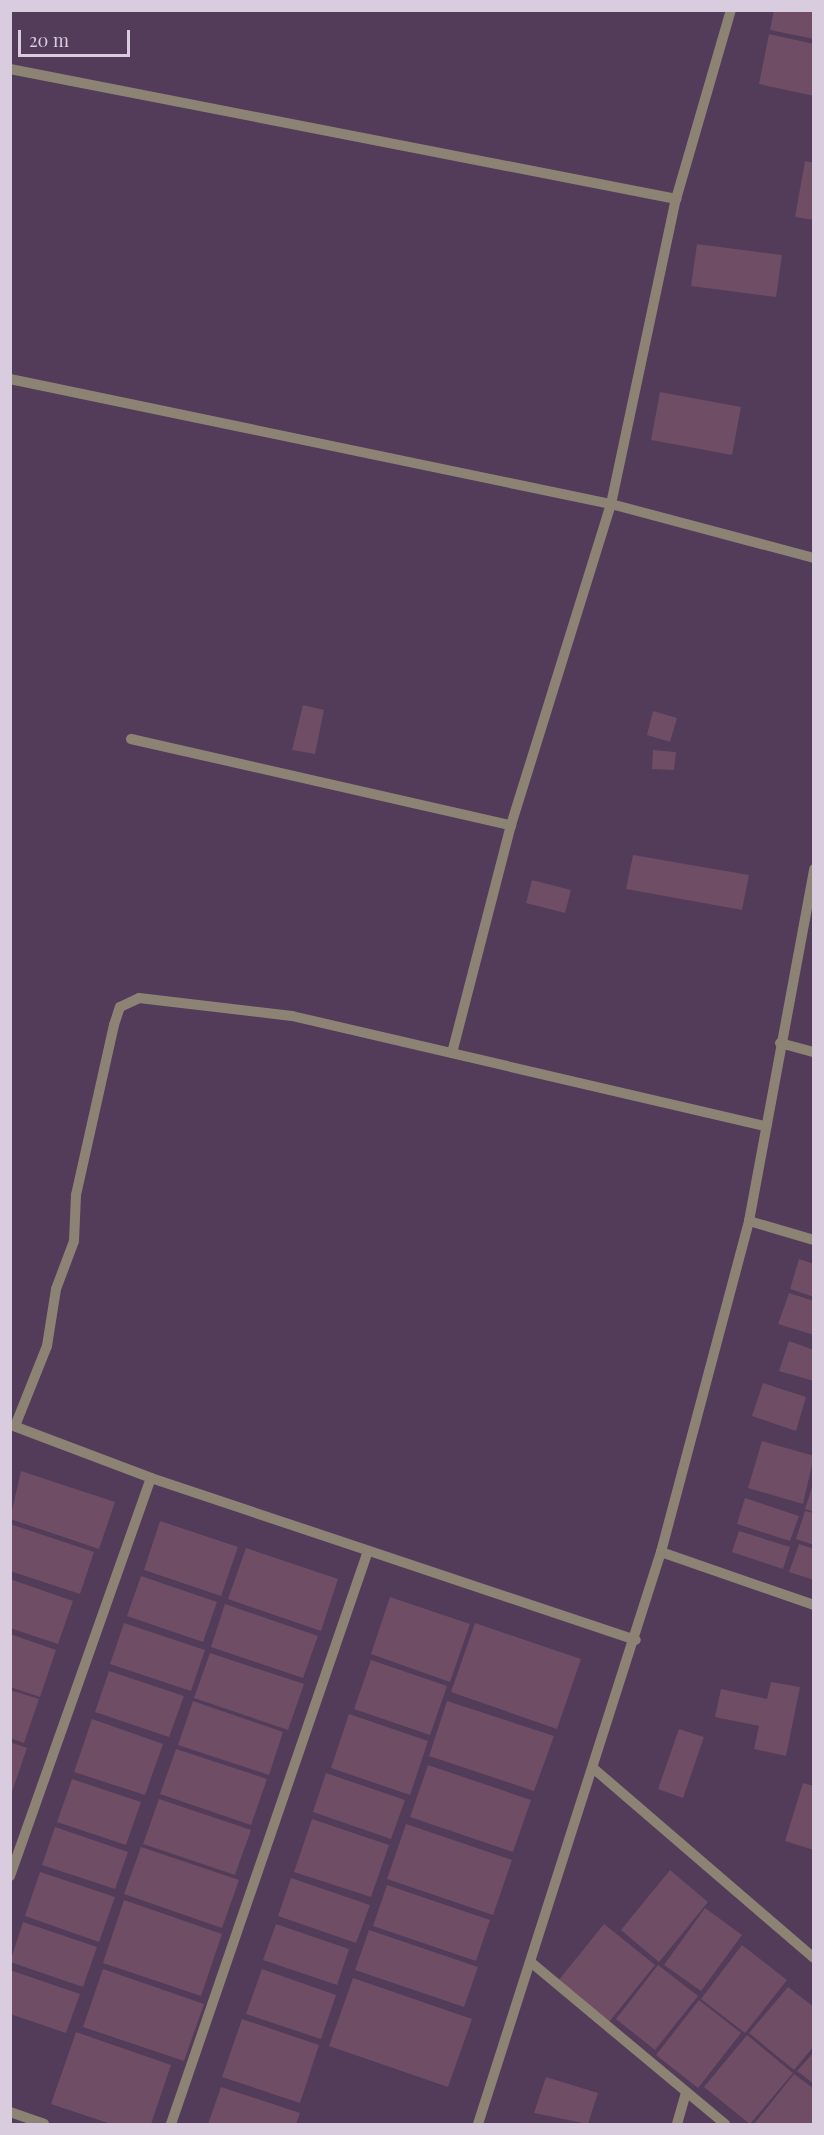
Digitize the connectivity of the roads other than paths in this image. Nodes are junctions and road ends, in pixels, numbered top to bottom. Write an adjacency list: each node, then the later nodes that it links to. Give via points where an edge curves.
1 (731, 10): 3 (street)
2 (10, 69): 3 (street)
3 (676, 199): 5 (street)
4 (10, 379): 5 (street)
5 (611, 504): 6 (street); 8 (street)
6 (813, 558)
7 (131, 739): 8 (street)
8 (511, 825): 12 (street)
9 (813, 869): 10 (street)
10 (780, 1043): 11 (street); 13 (street)
11 (813, 1052)
12 (452, 1053): 13 (street); 16 (street, via 292,1016 139,998 120,1007 76,1195 74,1241 56,1289 47,1346)
13 (766, 1126): 14 (street)
14 (749, 1221): 15 (street); 19 (street)
15 (813, 1240)
16 (13, 1426): 17 (street)
17 (151, 1478): 18 (street); 23 (street)
18 (368, 1551): 21 (street); 29 (street)
19 (661, 1552): 20 (street); 21 (street)
20 (813, 1605)
21 (636, 1640): 22 (street)
22 (593, 1768): 24 (street); 25 (street)
23 (10, 1876)
24 (813, 1958)
25 (533, 1964): 26 (street); 30 (street)
26 (686, 2092): 31 (street); 32 (street)
27 (10, 2112): 28 (street)
28 (44, 2124)
29 (171, 2124)
30 (478, 2124)
31 (677, 2124)
32 (725, 2124)

